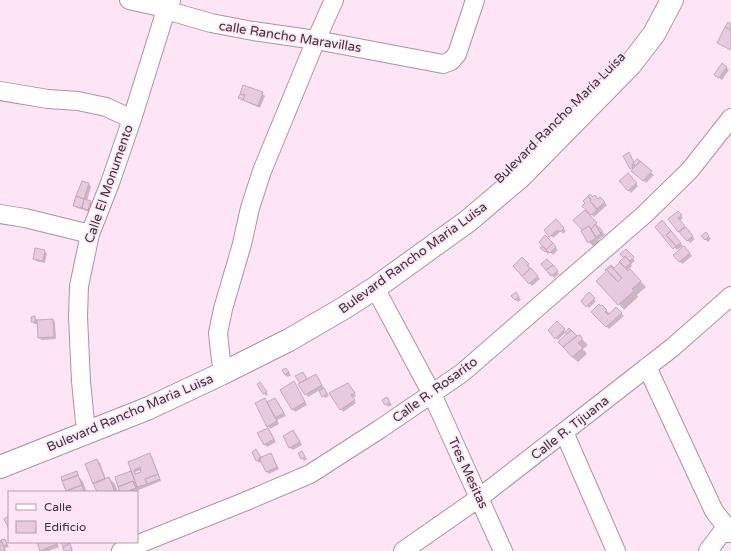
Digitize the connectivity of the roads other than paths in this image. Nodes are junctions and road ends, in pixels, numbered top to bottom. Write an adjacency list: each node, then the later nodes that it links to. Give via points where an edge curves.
1 (129, 0): 6 (street, calle Rancho Maravillas, via 156,6)
2 (334, 0): 7 (street)
3 (475, 0): 7 (street, calle Rancho Maravillas, via 457,54 451,61 443,64)
4 (661, 0): 15 (street, Bulevard Rancho María Luisa, via 628,51 512,170 397,258 331,302)
5 (672, 0): 13 (street, Bulevard Rancho Maria Luisa, via 654,34 631,64 520,177 468,220)
6 (169, 5): 7 (street, calle Rancho Maravillas, via 212,24); 10 (street, Calle El Monumento)
7 (316, 40): 15 (street, via 262,171 250,208 218,333)
8 (0, 91): 10 (street, via 78,101 106,107)
9 (731, 118): 17 (street, Calle R. Rosarito, via 690,170 645,214 462,373)
10 (132, 119): 12 (street, Calle El Monumento)
11 (0, 214): 12 (street)
12 (90, 234): 18 (street, Calle El Monumento, via 79,286 78,317)
13 (375, 288): 17 (street, Tres Mesitas); 21 (street, Bulevard Rancho Maria Luisa, via 289,340 221,374 149,408)
14 (731, 296): 16 (street, Calle R. Tijuana)
15 (221, 361): 18 (street, Bulevard Rancho María Luisa)
16 (647, 368): 19 (street, Calle R. Tijuana); 23 (street, via 714,511)
17 (432, 394): 22 (street, Tres Mesitas); 24 (street, Calle R. Rosarito, via 310,474)
18 (85, 422): 20 (street, Bulevard Rancho María Luisa)
19 (564, 432): 22 (street, Calle R. Tijuana); 27 (street)
20 (0, 455)
21 (0, 467)
22 (480, 498): 25 (street, Calle R. Tijuana); 26 (street, Tres Mesitas)
23 (728, 530): 28 (street)
24 (122, 551)
25 (402, 551)
26 (503, 551)
27 (616, 551)
28 (708, 551)

